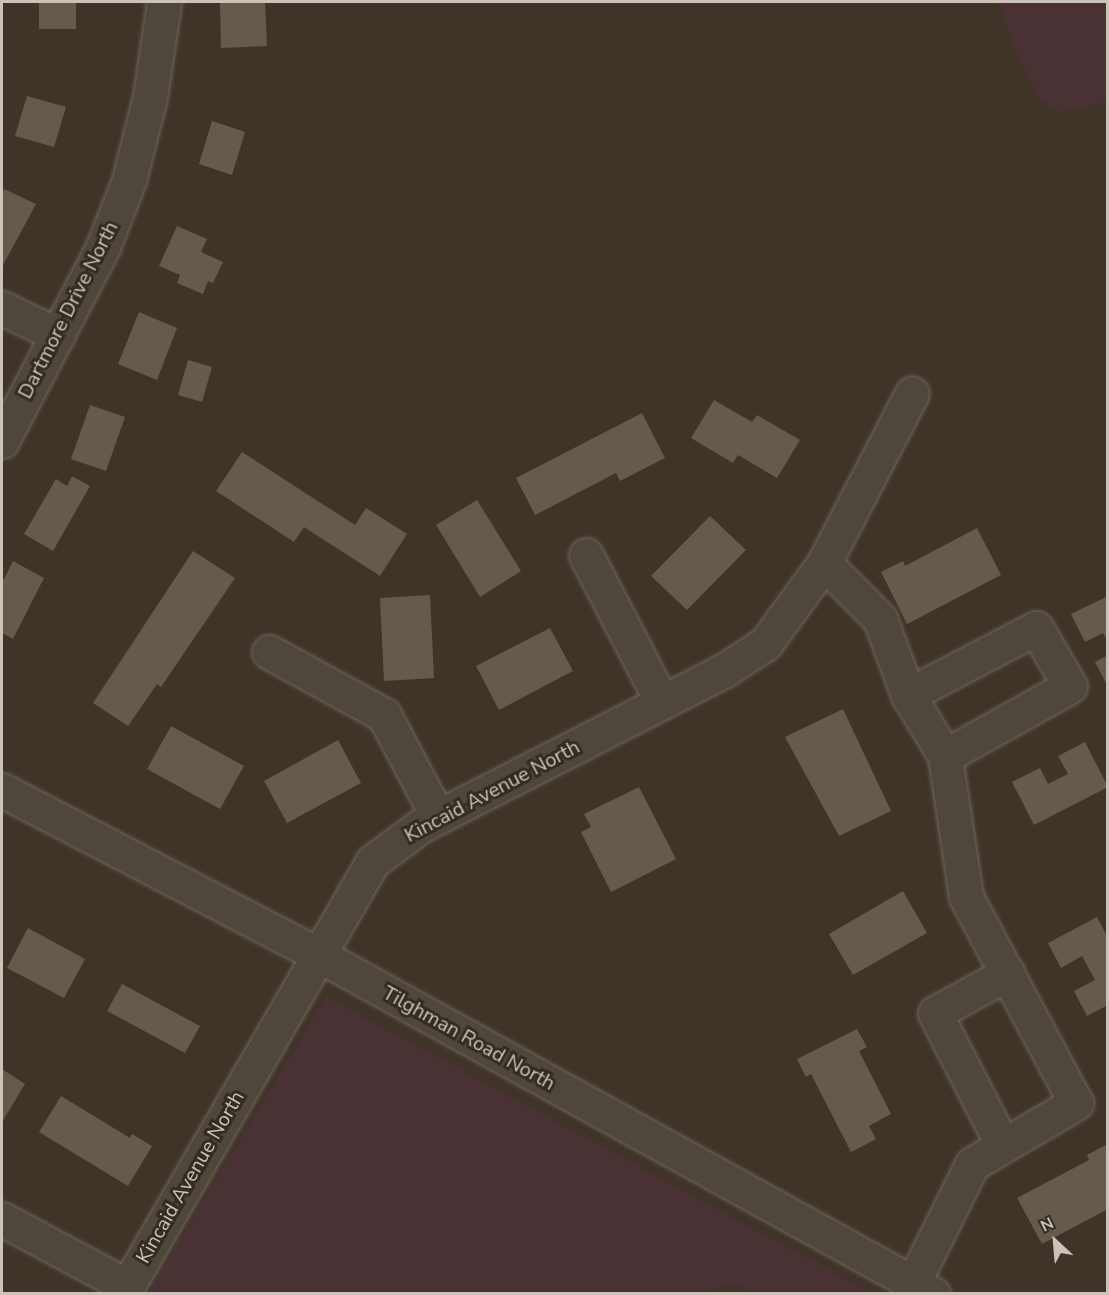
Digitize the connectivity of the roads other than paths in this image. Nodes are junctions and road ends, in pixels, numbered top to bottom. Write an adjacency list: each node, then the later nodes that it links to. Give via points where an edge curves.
1 (164, 2): 3 (street, Dartmore Drive North, via 150,97 129,180 103,247)
2 (2, 308): 3 (street)
3 (57, 335): 5 (street, Dartmore Drive North)
4 (912, 393): 7 (street, Kincaid Avenue North)
5 (2, 441)
6 (586, 555): 10 (street)
7 (824, 563): 9 (street, via 880,619); 10 (street, Kincaid Avenue North, via 765,644)
8 (269, 652): 13 (street, via 384,715)
9 (908, 695): 11 (street); 11 (street, via 1036,628 1070,686)
10 (662, 702): 13 (street, Kincaid Avenue North)
11 (945, 756): 15 (street, via 966,897)
12 (2, 790): 14 (street, Tilghman Road North)
13 (438, 817): 14 (street, Kincaid Avenue North, via 389,846 372,862)
14 (317, 954): 18 (street, Tilghman Road North); 19 (street, Kincaid Avenue North)
15 (1008, 973): 16 (street, via 1076,1103); 16 (street, via 935,1012)
16 (1003, 1146): 18 (street, via 972,1164)
17 (2, 1219): 19 (street)
18 (923, 1288)
19 (125, 1290)

